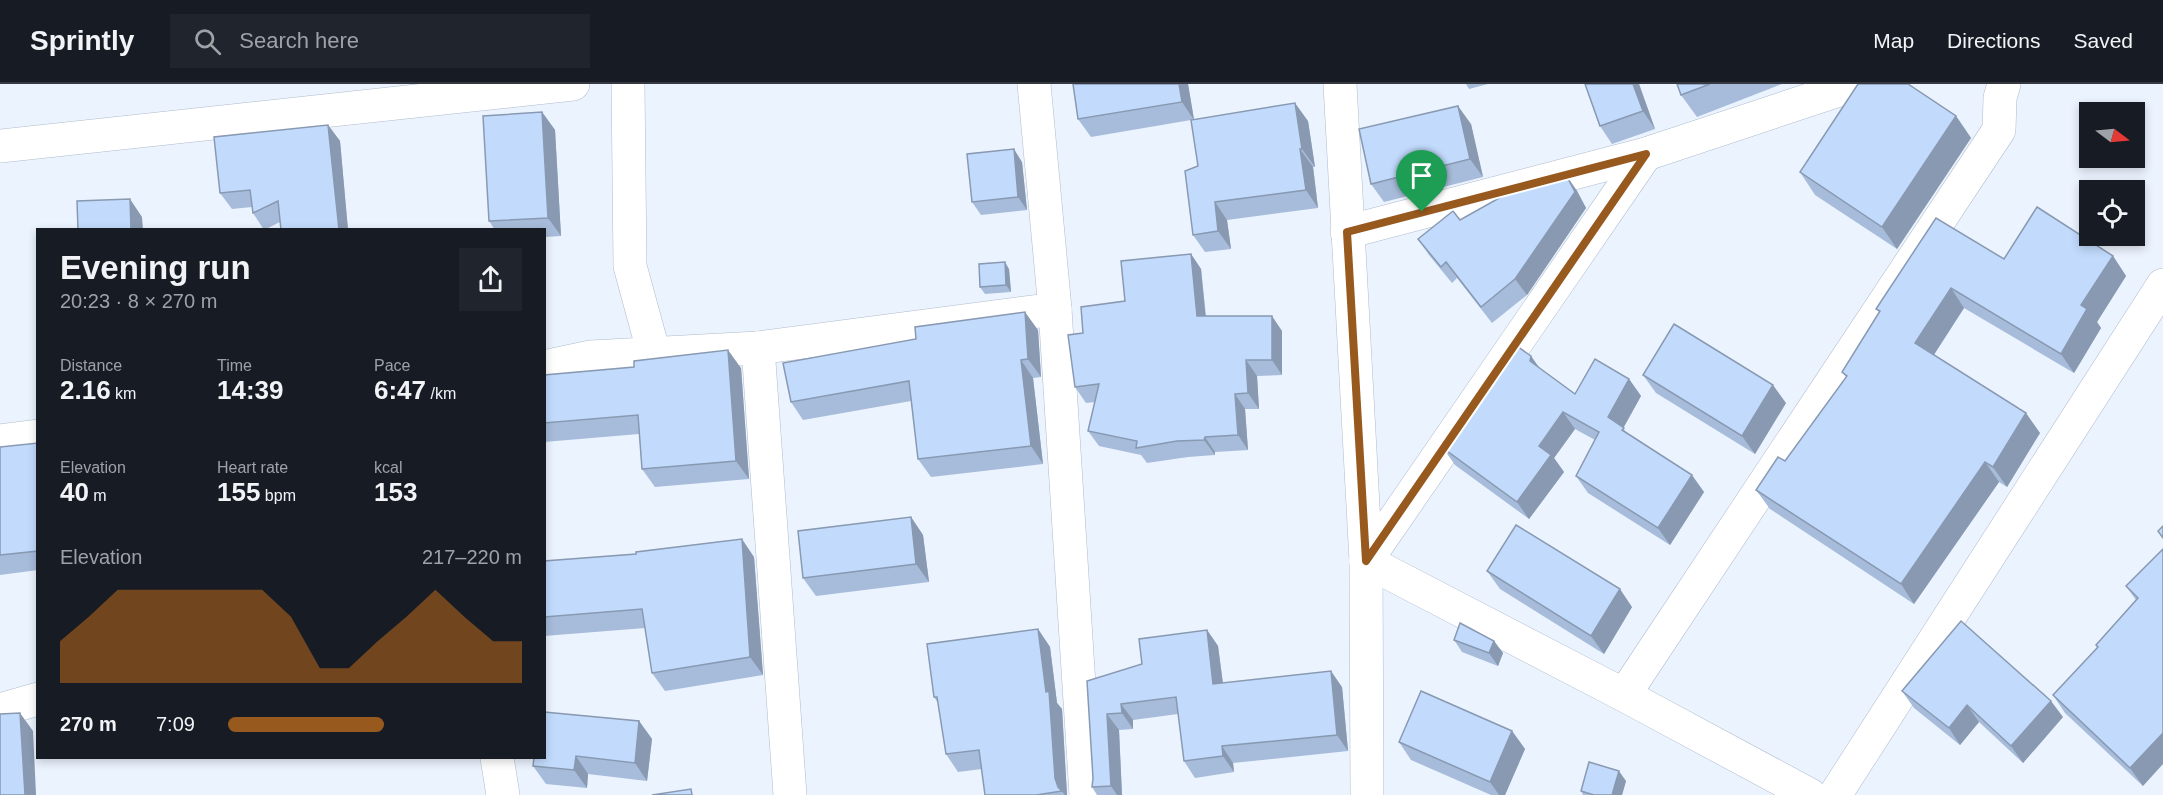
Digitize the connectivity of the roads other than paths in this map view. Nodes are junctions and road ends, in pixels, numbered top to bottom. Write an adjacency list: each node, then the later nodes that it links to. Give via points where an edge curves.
1 (573, 84): 7 (street)
2 (628, 84): 13 (street, via 630,266)
3 (1034, 84): 11 (street)
4 (1340, 84): 9 (street)
5 (1857, 84): 8 (street)
6 (2004, 84): 18 (street, via 1999,130)
7 (0, 146)
8 (1646, 154): 9 (street); 17 (street)
9 (1347, 232): 17 (street)
10 (2163, 285): 27 (street)
11 (1055, 309): 12 (street); 24 (street)
12 (758, 348): 13 (street); 23 (street)
13 (654, 354): 14 (street, via 591,357)
14 (546, 367)
15 (36, 436): 16 (street)
16 (0, 441)
17 (1366, 561): 18 (street); 25 (street)
18 (1624, 695): 26 (street)
19 (36, 700): 20 (street)
20 (0, 710)
21 (497, 759): 22 (street)
22 (503, 795)
23 (790, 795)
24 (1086, 795)
25 (1366, 795)
26 (1810, 795)
27 (1835, 795)

